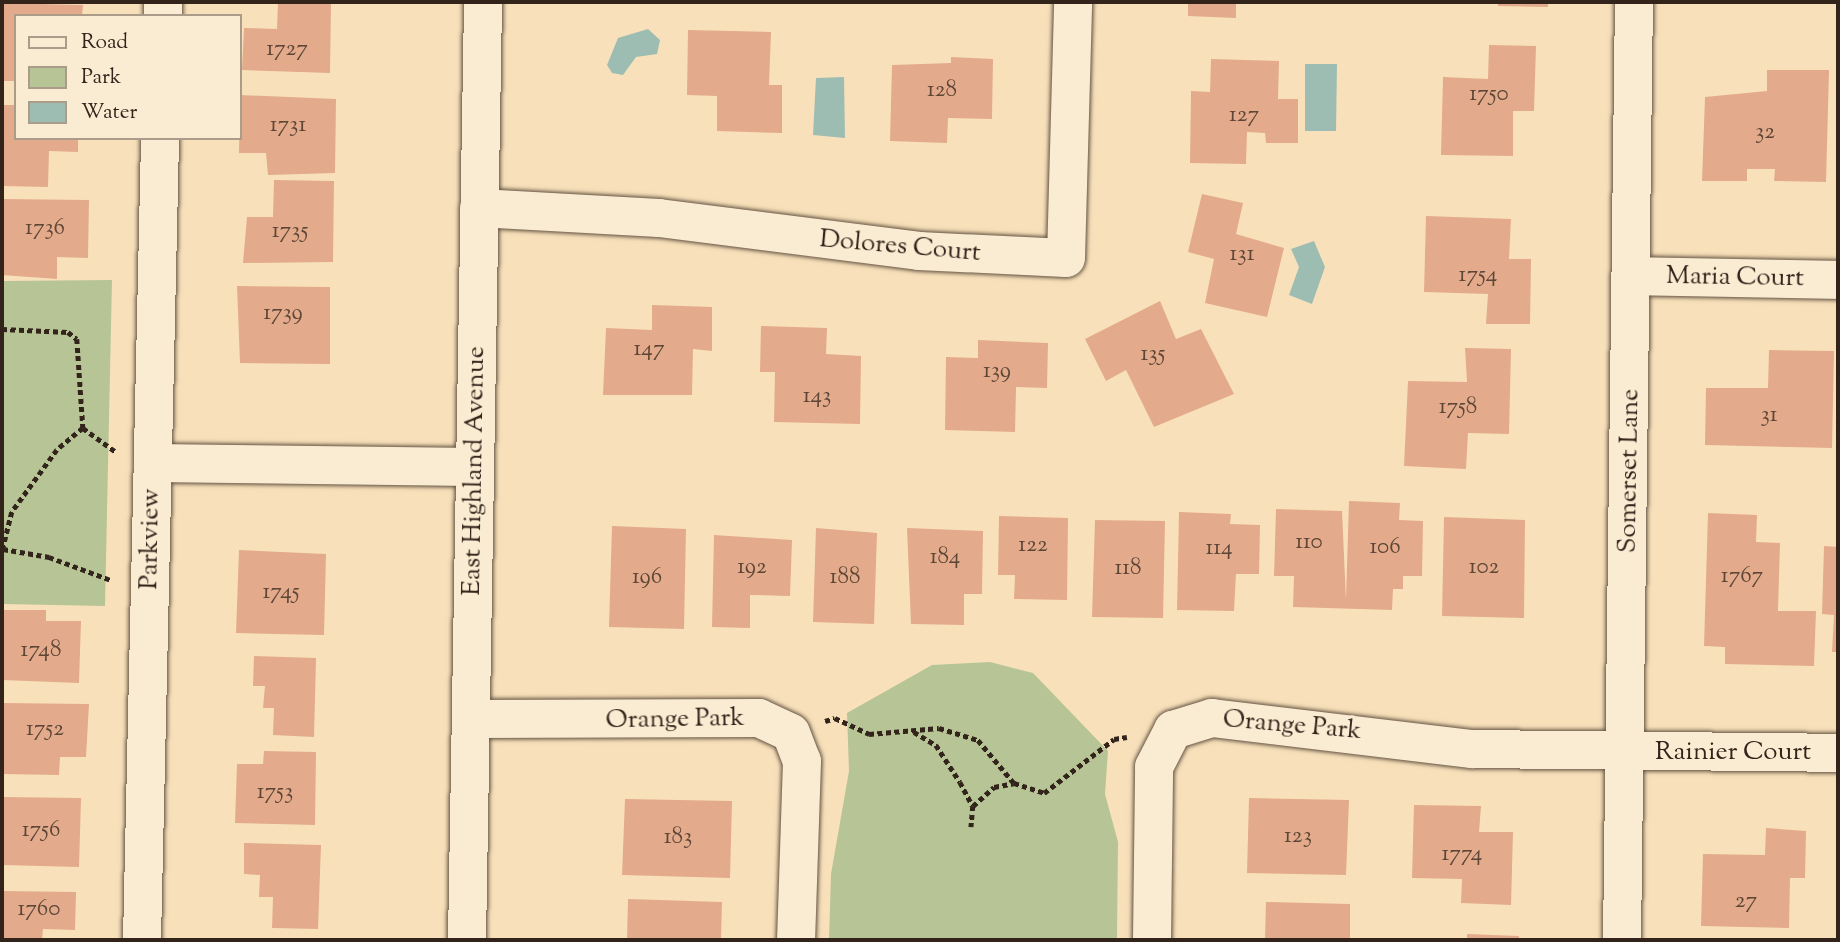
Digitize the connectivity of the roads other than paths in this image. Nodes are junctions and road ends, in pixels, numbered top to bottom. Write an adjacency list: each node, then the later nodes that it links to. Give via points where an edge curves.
1 (483, 2): 5 (street, East Highland Avenue)
2 (1073, 2): 5 (street, Dolores Court, via 1066,258 919,251 659,218)
3 (1634, 2): 6 (street, Somerset Lane)
4 (160, 140): 8 (street, Parkview)
5 (479, 208): 9 (street, East Highland Avenue)
6 (1632, 276): 7 (street, Maria Court); 11 (street, Somerset Lane)
7 (1838, 280)
8 (153, 463): 9 (street); 13 (street, Parkview)
9 (474, 467): 10 (street, East Highland Avenue)
10 (473, 719): 14 (street, East Highland Avenue); 15 (street, Orange Park, via 759,718 791,733 802,761)
11 (1627, 752): 12 (street, Rainier Court); 16 (street, Orange Park, via 1472,749 1212,718 1172,730 1154,767); 17 (street, Somerset Lane)
12 (1838, 753)
13 (142, 940)
14 (467, 940)
15 (796, 940)
16 (1152, 940)
17 (1622, 940)

